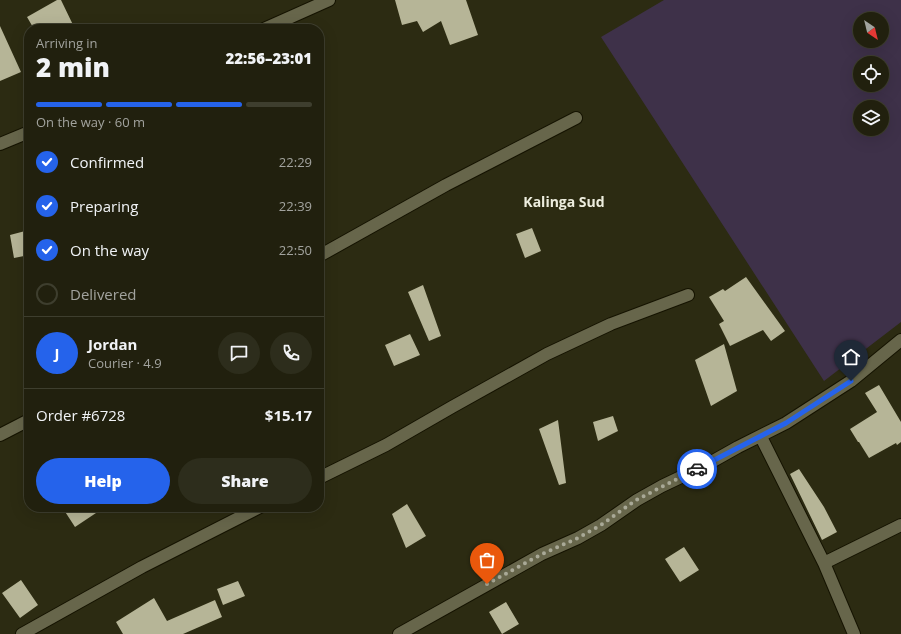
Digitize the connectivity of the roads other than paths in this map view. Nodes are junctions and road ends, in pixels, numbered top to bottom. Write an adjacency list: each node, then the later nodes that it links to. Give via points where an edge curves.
1 (328, 0): 2 (street)
2 (275, 24)
3 (576, 118): 6 (street, via 446,185)
4 (24, 134): 5 (street)
5 (0, 144)
6 (324, 253)
7 (688, 295): 12 (street, via 611,324 547,354 386,445)
8 (901, 340): 11 (street, via 851,381)
9 (24, 423): 10 (street)
10 (0, 435)
11 (761, 437): 15 (street); 17 (street, via 656,489 578,538 542,554)
12 (324, 476)
13 (250, 512): 16 (street, via 142,567)
14 (901, 525): 15 (street)
15 (824, 563): 18 (street)
16 (22, 634)
17 (399, 634)
18 (854, 634)

